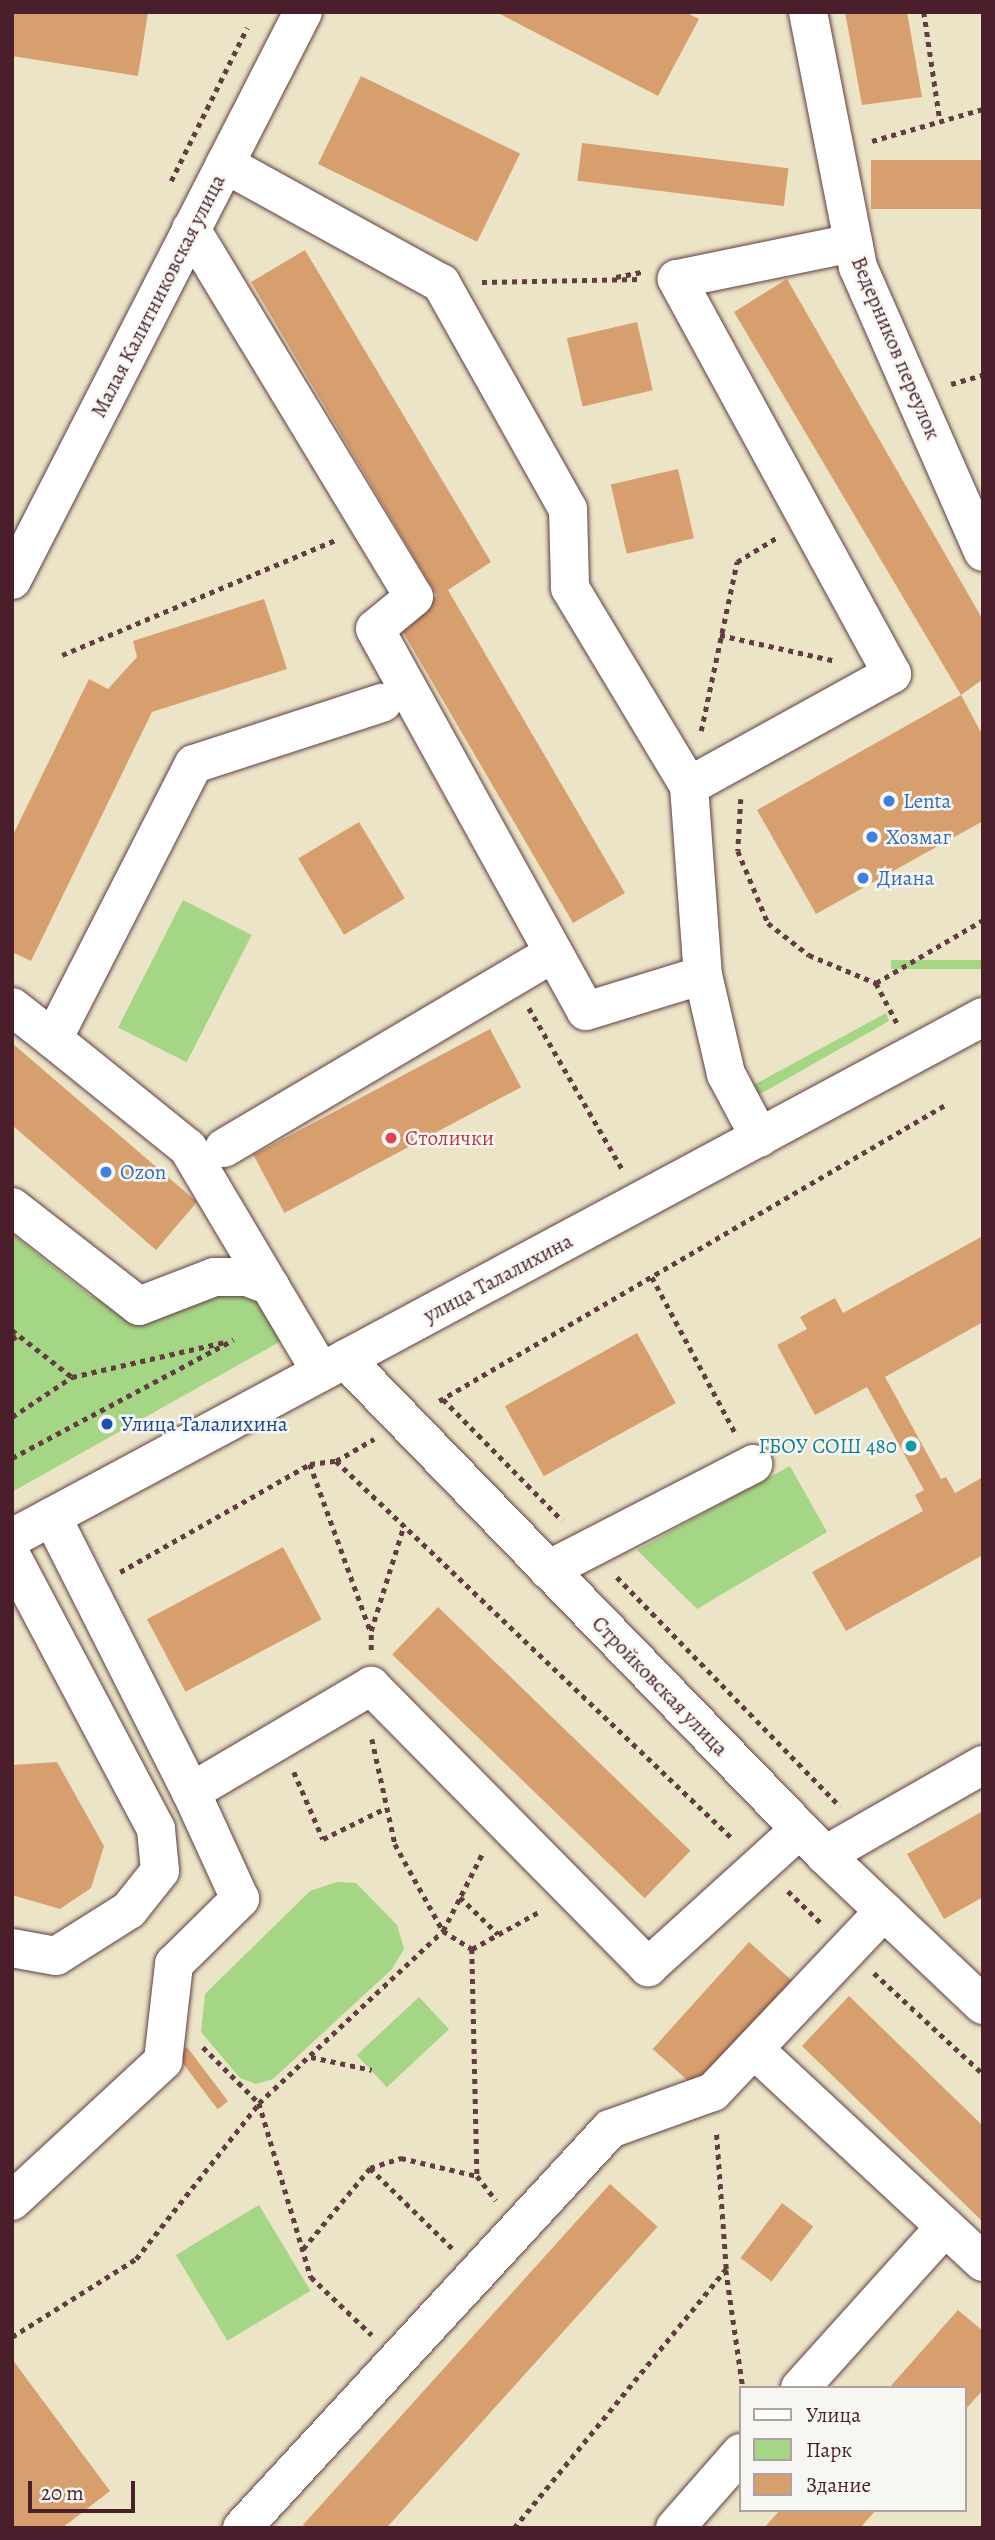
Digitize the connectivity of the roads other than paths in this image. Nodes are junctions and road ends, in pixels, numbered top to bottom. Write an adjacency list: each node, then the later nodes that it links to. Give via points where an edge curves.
1 (303, 12): 3 (street, Малая Калитниковская улица)
2 (808, 12): 5 (street, Ведерников переулок)
3 (225, 164): 4 (street, Малая Калитниковская улица); 9 (street, via 441,283 568,509 569,588)
4 (191, 229): 7 (street, Малая Калитниковская улица); 10 (street, via 414,597 374,629)
5 (853, 243): 6 (street, Ведерников переулок); 9 (street, via 677,279 892,674)
6 (983, 552)
7 (12, 580)
8 (382, 703): 14 (street, via 194,764)
9 (689, 786): 11 (street)
10 (552, 954): 11 (street, via 586,1012); 16 (street)
11 (703, 975): 15 (street, via 726,1074)
12 (12, 1007): 14 (street, Стройковская улица)
13 (983, 1017): 15 (street, улица Талалихина)
14 (53, 1039): 18 (street, Стройковская улица, via 188,1148)
15 (760, 1138): 19 (street, улица Талалихина)
16 (224, 1148)
17 (12, 1207): 18 (street, via 139,1306 214,1278 247,1277)
18 (270, 1286): 19 (street, Стройковская улица)
19 (333, 1366): 21 (street, улица Талалихина); 24 (street, Стройковская улица, via 404,1422)
20 (752, 1464): 24 (street)
21 (52, 1517): 22 (street, улица Талалихина); 26 (street)
22 (12, 1538)
23 (12, 1557): 29 (street, via 156,1829 160,1871 130,1910 56,1956)
24 (548, 1570): 27 (street, Стройковская улица)
25 (983, 1765): 27 (street, via 866,1832)
26 (191, 1792): 27 (street, via 371,1685 648,1967 760,1865); 32 (street, via 240,1899 174,1964 163,2061)
27 (813, 1842): 28 (street, Стройковская улица)
28 (884, 1911): 30 (street, Стройковская улица); 31 (street)
29 (12, 1948)
30 (983, 2005)
31 (756, 2051): 33 (street); 37 (street, via 713,2092 610,2129)
32 (12, 2201)
33 (945, 2227): 34 (street); 35 (street)
34 (983, 2262)
35 (802, 2386)
36 (740, 2454): 38 (street)
37 (242, 2528)
38 (676, 2528)

